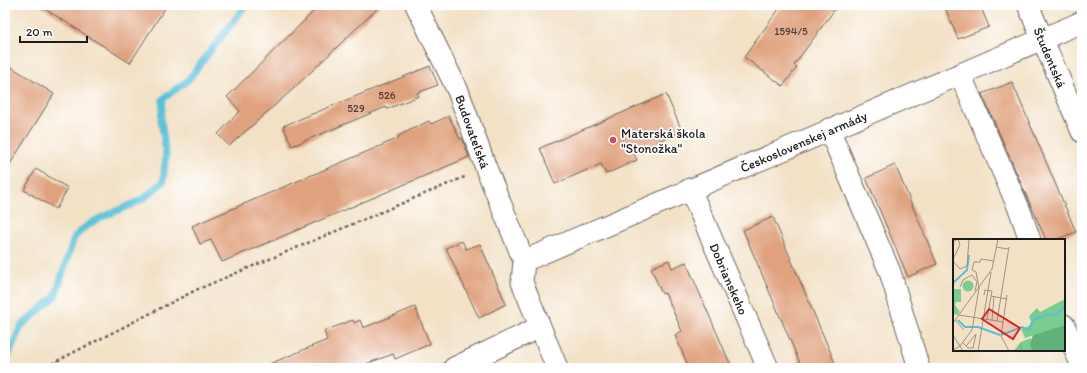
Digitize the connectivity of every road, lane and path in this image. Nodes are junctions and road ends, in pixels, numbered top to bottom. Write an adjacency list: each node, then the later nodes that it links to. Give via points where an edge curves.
1 (416, 5): 8 (street, Budovateľská, via 458,91)
2 (1028, 5): 4 (street, Študentská)
3 (1082, 22): 4 (street, Československej armády)
4 (1042, 38): 5 (street, Československej armády); 7 (street, Študentská)
5 (960, 74): 6 (street, Československej armády); 10 (street)
6 (829, 129): 9 (street, Československej armády); 19 (street, via 890,272)
7 (1082, 132)
8 (486, 168): 11 (street, Budovateľská); 15 (path, via 196,290 53,363)
9 (690, 189): 11 (street, Československej armády); 18 (street, Dobrianskeho)
10 (1030, 239)
11 (524, 261): 12 (street, via 522,282)
12 (540, 327): 16 (street); 17 (street)
13 (1065, 327): 14 (street)
14 (1082, 366)
15 (48, 368)
16 (454, 368)
17 (557, 368)
18 (768, 368)
19 (919, 368)

